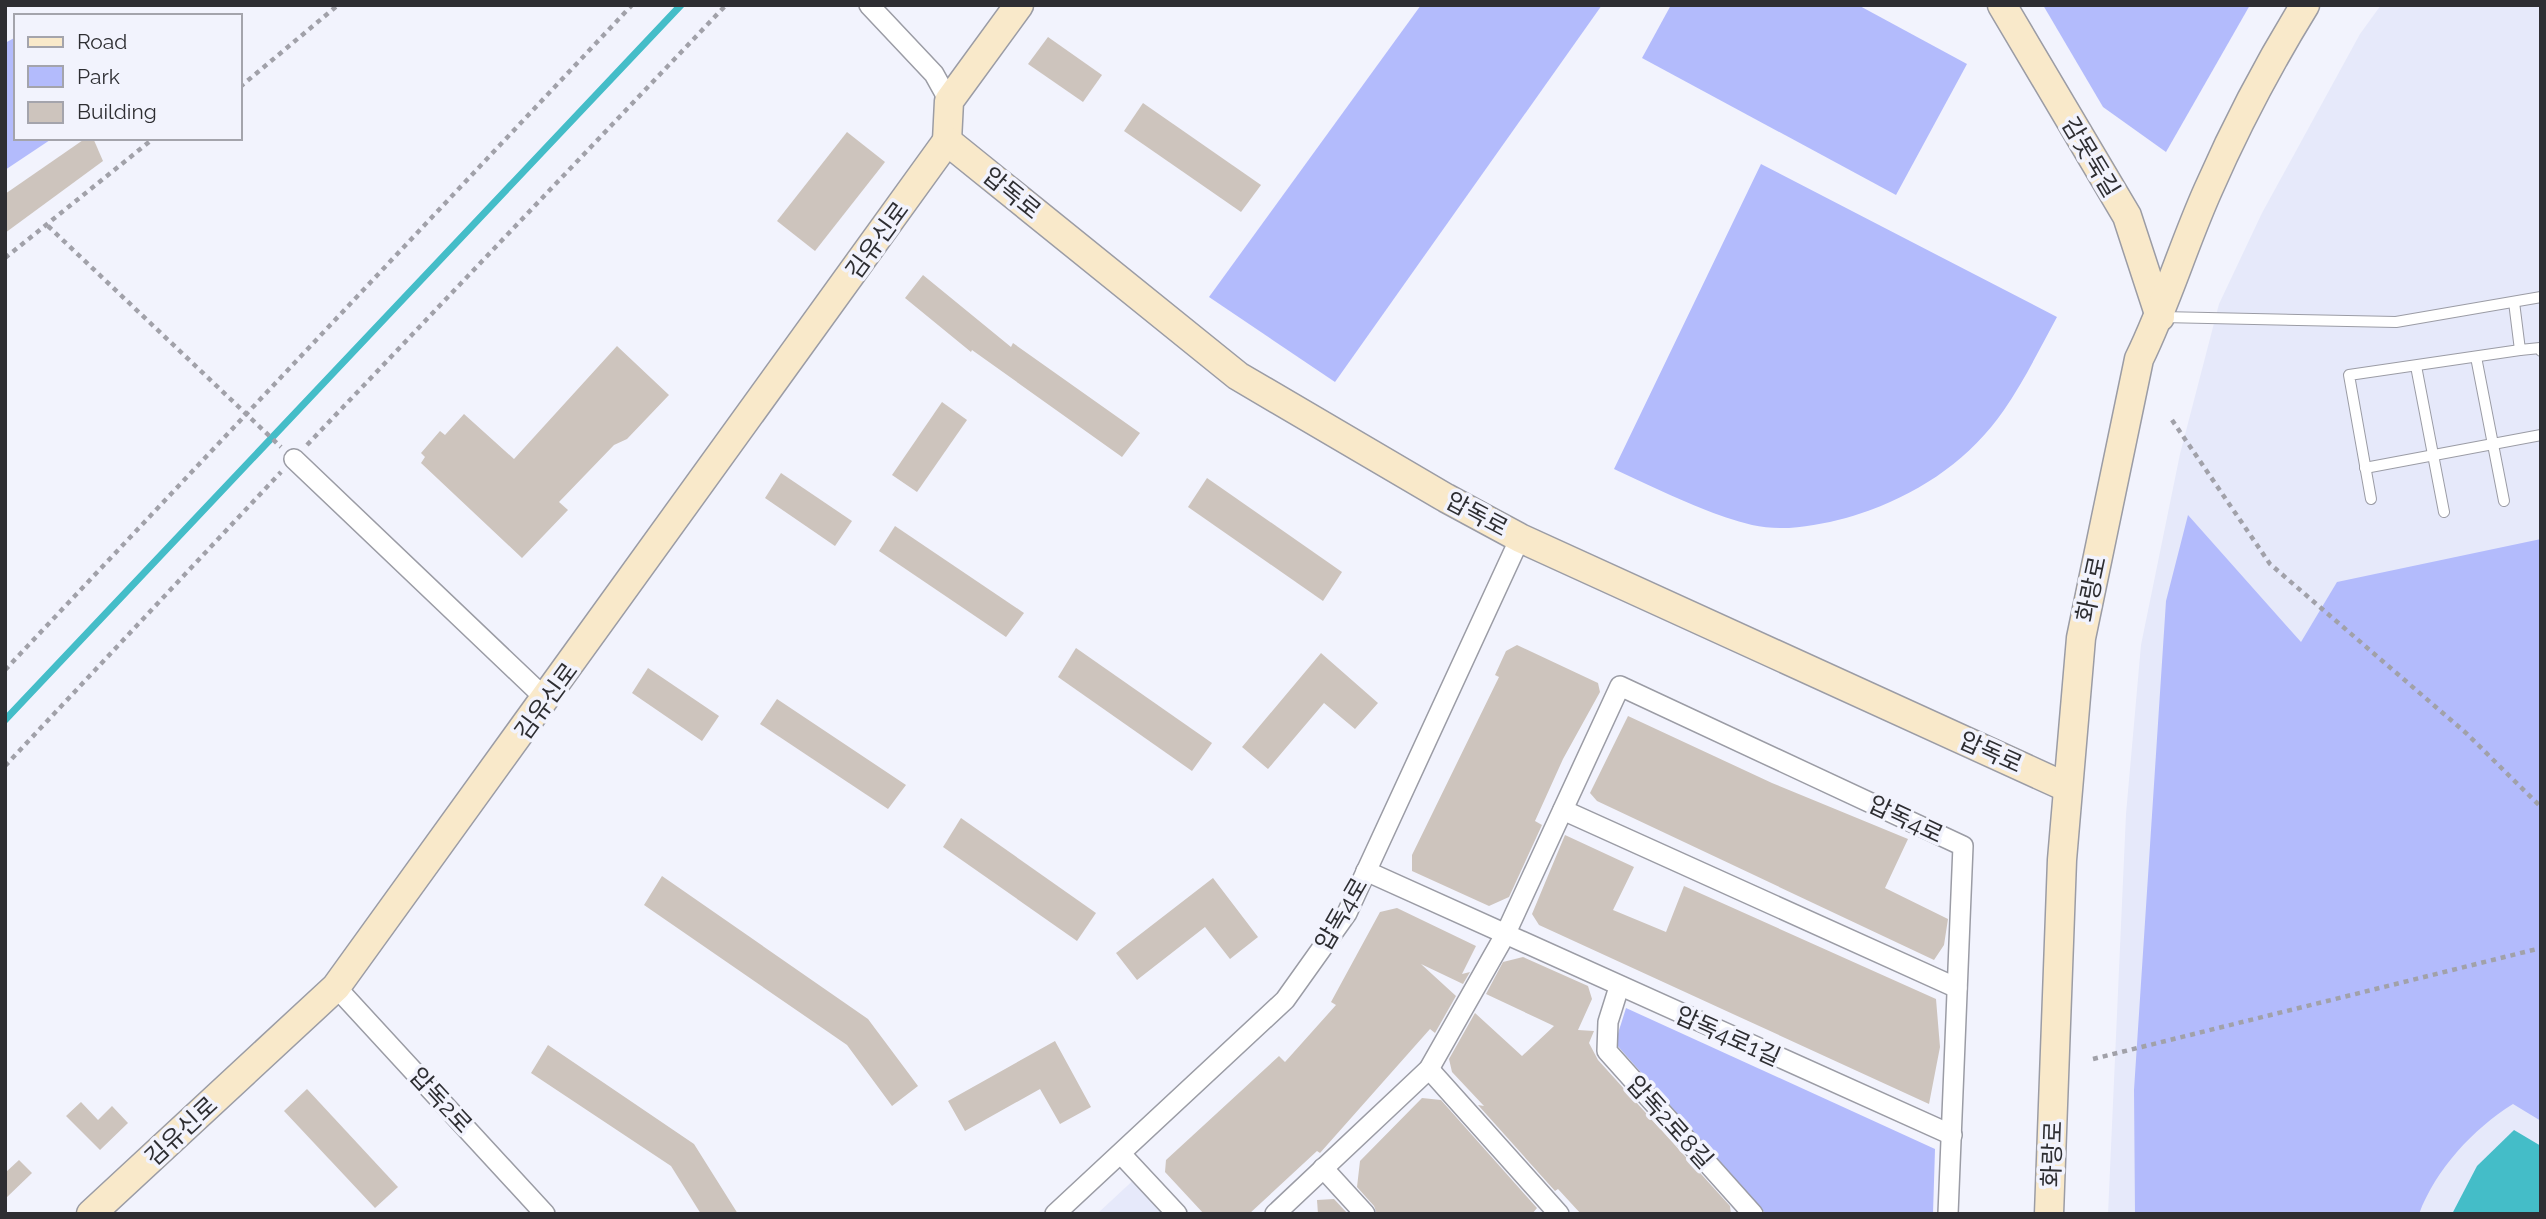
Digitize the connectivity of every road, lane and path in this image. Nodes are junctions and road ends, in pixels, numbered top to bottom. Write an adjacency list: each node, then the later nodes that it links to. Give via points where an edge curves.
1 (338, 5): 8 (path)
2 (632, 5): 21 (path)
3 (726, 5): 25 (path)
4 (869, 5): 9 (street, via 934,74)
5 (1018, 5): 9 (street)
6 (2002, 5): 16 (street, 감못둑길, via 2127,216)
7 (2305, 5): 16 (street, 화랑로, via 2268,65 2207,192)
8 (242, 85)
9 (949, 101): 11 (street)
10 (152, 140): 12 (path)
11 (947, 141): 31 (street, 압독로, via 1238,376); 33 (street, 김유신로)
12 (48, 226): 13 (path); 21 (path)
13 (5, 258)
14 (2541, 297): 15 (lane)
15 (2514, 302): 16 (lane, via 2396,322); 17 (lane)
16 (2160, 317): 35 (street, 화랑로, via 2139,359 2084,625)
17 (2520, 350): 18 (lane); 19 (lane)
18 (2541, 351)
19 (2476, 357): 20 (lane); 24 (lane)
20 (2416, 366): 26 (lane); 27 (lane, via 2349,375)
21 (247, 415): 25 (path); 32 (path)
22 (2172, 420): 36 (path, via 2270,564 2466,733)
23 (2541, 435): 24 (lane)
24 (2493, 444): 26 (lane); 29 (lane)
25 (287, 453): 33 (street); 34 (path)
26 (2433, 456): 27 (lane); 30 (lane)
27 (2365, 468): 28 (lane)
28 (2371, 499)
29 (2504, 501)
30 (2444, 512)
31 (1520, 538): 35 (street, 압독로); 38 (street, 압독4로)
32 (5, 670)
33 (547, 700): 41 (street, 김유신로)
34 (5, 766)
35 (2066, 786): 58 (street, 화랑로)
36 (2541, 807)
37 (1563, 810): 39 (street); 43 (street); 43 (street, 압독4로, via 1620,687 1963,846)
38 (1366, 871): 39 (street, 압독4로1길); 47 (street, 압독4로, via 1347,913 1285,1000)
39 (1505, 935): 42 (street, 압독4로1길); 45 (street)
40 (2541, 948): 44 (path)
41 (336, 987): 49 (street, 김유신로); 50 (street, 압독2로)
42 (1619, 987): 46 (street, 압독4로1길); 56 (street, 압독2로8길, via 1608,1022 1607,1051)
43 (1957, 988): 46 (street)
44 (2093, 1059)
45 (1429, 1069): 48 (street); 55 (street)
46 (1952, 1135): 57 (street)
47 (1121, 1154): 51 (street, 압독4로); 52 (street)
48 (1323, 1168): 53 (street); 54 (street)
49 (91, 1214)
50 (545, 1214)
51 (1055, 1214)
52 (1177, 1214)
53 (1275, 1214)
54 (1365, 1214)
55 (1559, 1214)
56 (1753, 1214)
57 (1948, 1214)
58 (2049, 1214)

